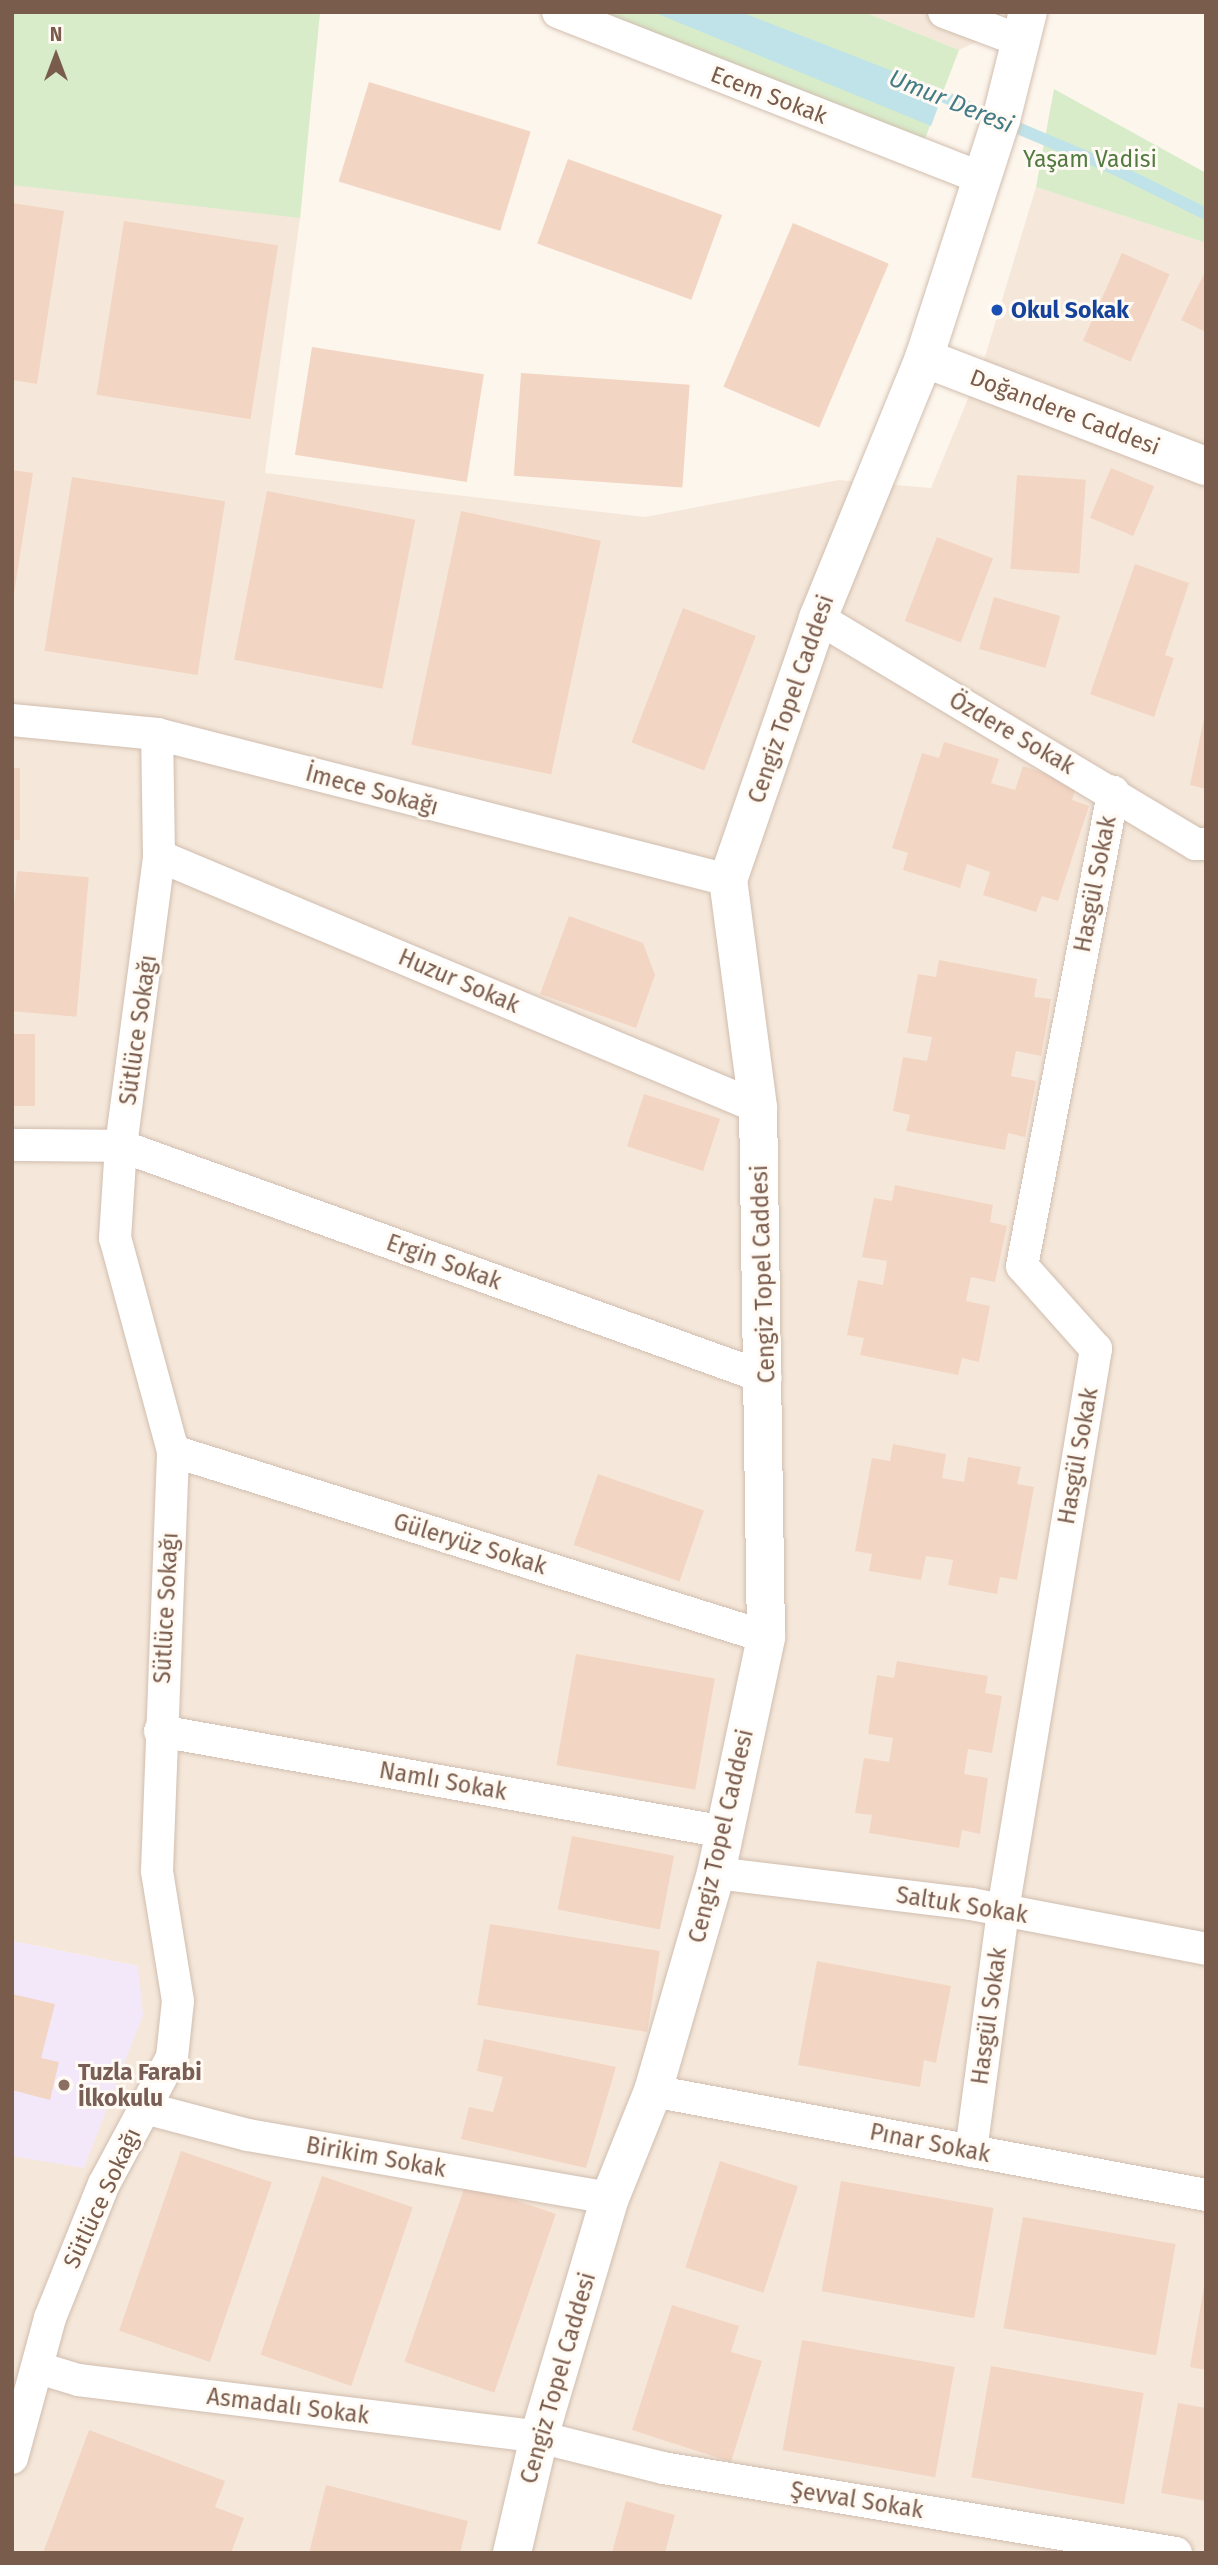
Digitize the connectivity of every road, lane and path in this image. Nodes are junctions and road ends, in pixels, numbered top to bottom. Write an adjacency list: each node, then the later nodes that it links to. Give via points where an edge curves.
1 (558, 12): 4 (street, Ecem Sokak)
2 (944, 12): 3 (street)
3 (1024, 27): 4 (street, Cengiz Topel Caddesi)
4 (980, 177): 5 (street, Cengiz Topel Caddesi)
5 (924, 359): 6 (street, Doğandere Caddesi); 7 (street, Cengiz Topel Caddesi)
6 (1206, 466)
7 (818, 618): 10 (street, Özdere Sokak); 13 (street, Cengiz Topel Caddesi)
8 (12, 720): 9 (street, İmece Sokağı)
9 (157, 734): 12 (street, Sütlüce Sokağı); 13 (street, İmece Sokağı)
10 (1113, 792): 11 (street, Özdere Sokak, via 1195,844); 23 (street, Hasgül Sokak, via 1022,1266 1096,1349)
11 (1206, 844)
12 (159, 856): 14 (street, Huzur Sokak); 16 (street, Sütlüce Sokağı)
13 (728, 880): 14 (street, Cengiz Topel Caddesi)
14 (758, 1107): 17 (street, Cengiz Topel Caddesi)
15 (12, 1145): 16 (street, Ergin Sokak)
16 (121, 1146): 17 (street, Ergin Sokak); 18 (street, Sütlüce Sokağı, via 115,1238)
17 (766, 1378): 19 (street, Cengiz Topel Caddesi)
18 (173, 1451): 19 (street, Güleryüz Sokak); 20 (street, Sütlüce Sokağı)
19 (766, 1637): 21 (street, Cengiz Topel Caddesi)
20 (160, 1731): 21 (street, Namlı Sokak); 26 (street, Sütlüce Sokağı, via 158,1871 178,2001 172,2057)
21 (725, 1832): 22 (street, Cengiz Topel Caddesi)
22 (716, 1873): 23 (street, Saltuk Sokak); 25 (street, Cengiz Topel Caddesi)
23 (1003, 1910): 24 (street, Saltuk Sokak); 27 (street, Hasgül Sokak)
24 (1206, 1949)
25 (653, 2091): 27 (street, Pınar Sokak); 29 (street, Cengiz Topel Caddesi)
26 (145, 2108): 29 (street, Birikim Sokak, via 248,2135); 30 (street, Sütlüce Sokağı, via 94,2208 50,2318)
27 (971, 2151): 28 (street, Pınar Sokak)
28 (1206, 2195)
29 (610, 2198): 31 (street, Cengiz Topel Caddesi)
30 (39, 2368): 31 (street, Asmadalı Sokak, via 78,2380); 32 (street, Sütlüce Sokağı)
31 (539, 2438): 33 (street, Cengiz Topel Caddesi); 34 (street, Şevval Sokak, via 663,2468)
32 (12, 2458)
33 (512, 2553)
34 (1176, 2553)

